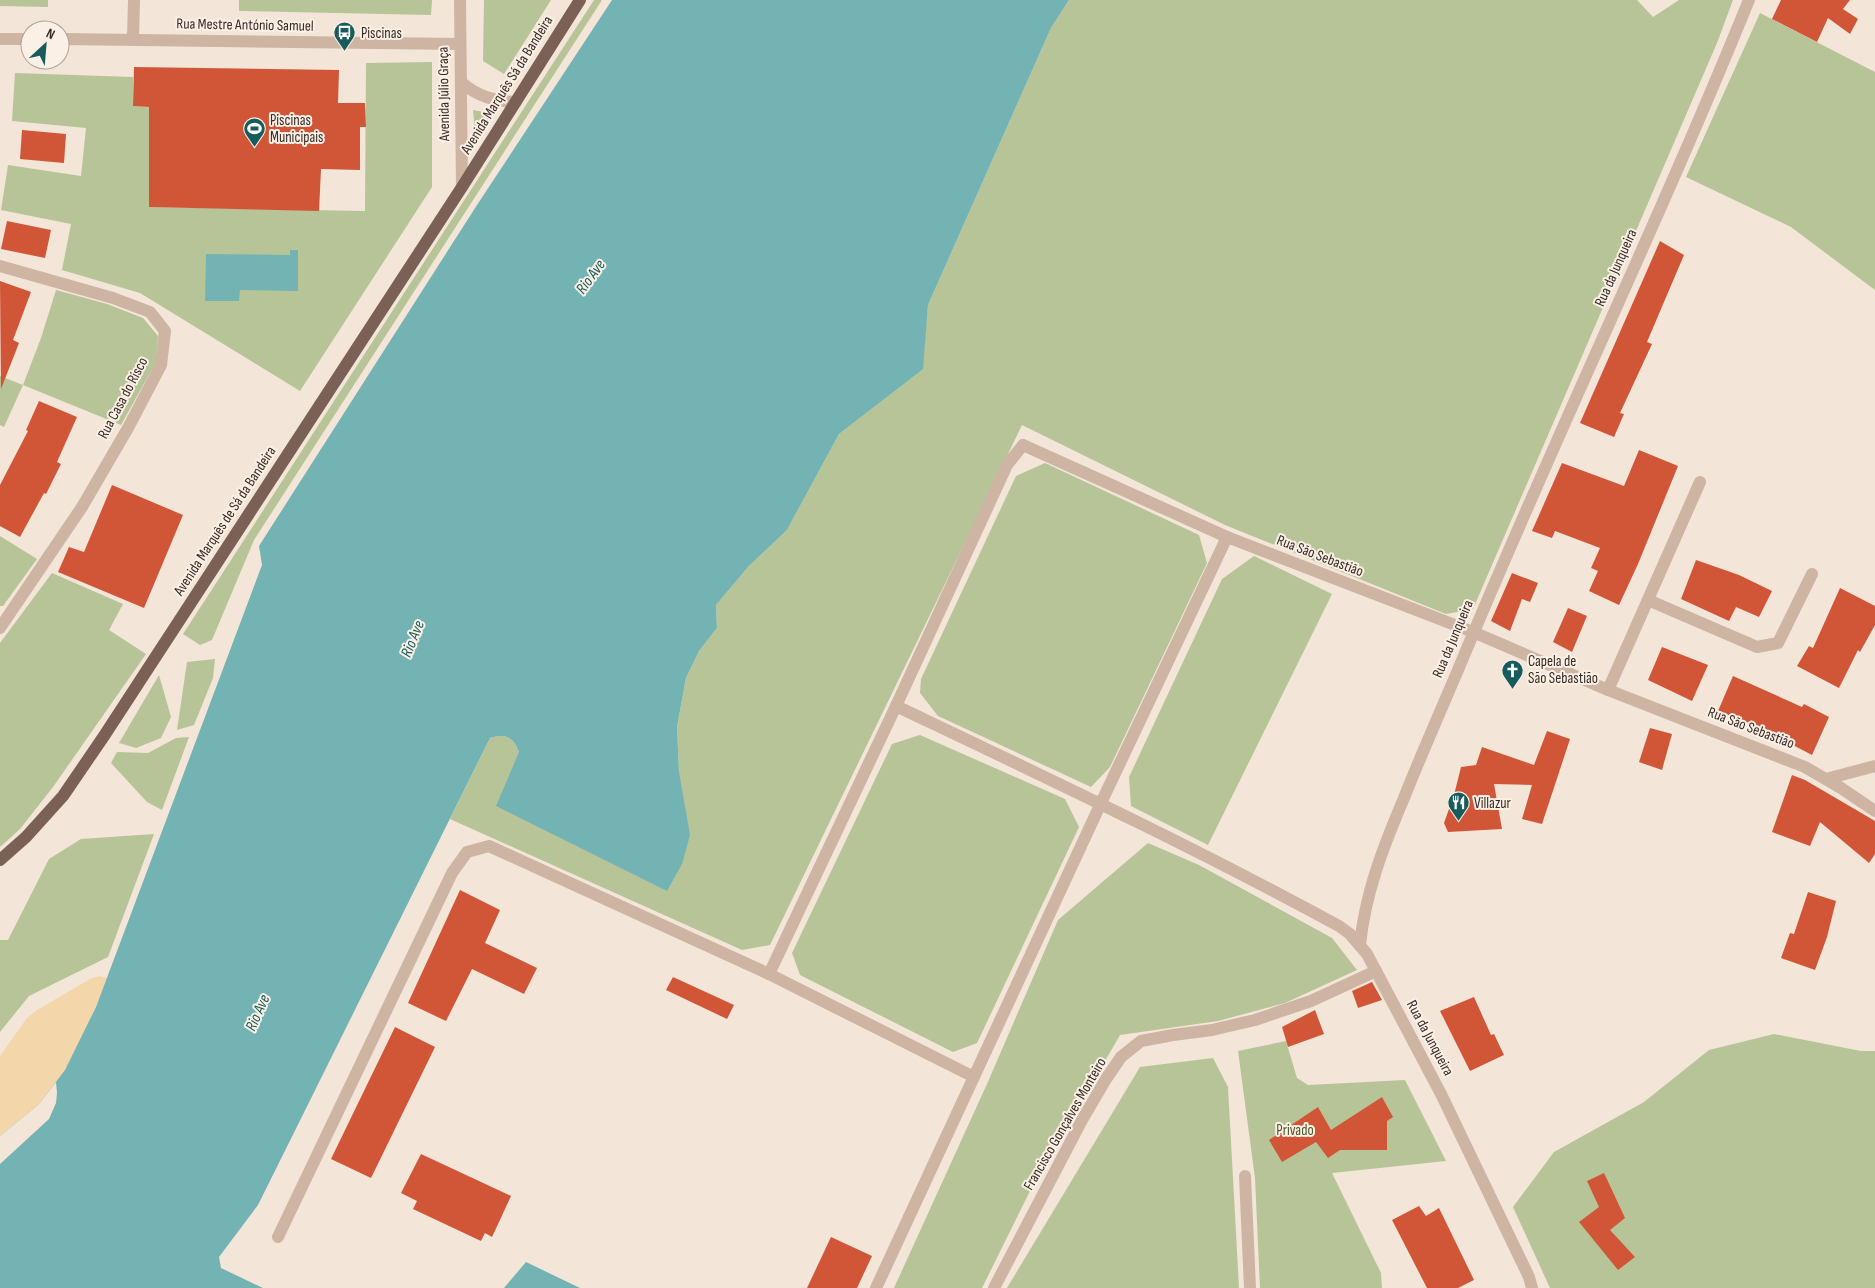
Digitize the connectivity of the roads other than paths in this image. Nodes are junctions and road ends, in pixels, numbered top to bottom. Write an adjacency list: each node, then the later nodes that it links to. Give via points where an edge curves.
1 (134, 0): 8 (street)
2 (460, 0): 9 (street, Avenida Júlio Graça)
3 (580, 0): 11 (main road, Avenida Marquês Sá da Bandeira)
4 (1749, 0): 19 (street, Rua da Junqueira)
5 (0, 39): 6 (street)
6 (20, 39)
7 (70, 39): 8 (street, Rua Mestre António Samuel)
8 (133, 39): 9 (street, Rua Mestre António Samuel)
9 (460, 44): 10 (street, Avenida Júlio Graça)
10 (461, 82): 11 (street, via 485,98); 12 (street, Avenida Júlio Graça)
11 (516, 102): 12 (main road, Avenida Marquês Sá da Bandeira)
12 (462, 187): 26 (main road, Avenida Marquês de Sá da Bandeira, via 63,796)
13 (0, 266): 18 (street, Rua Casa do Risco, via 113,298 150,312 166,331 161,365 128,428 82,507)
14 (1700, 482): 17 (street)
15 (1227, 537): 19 (street, Rua São Sebastião); 21 (street, Rua São Sebastião, via 1023,446 1007,464); 24 (street)
16 (1812, 574): 17 (street, via 1778,643 1757,647)
17 (1648, 600): 20 (street)
18 (0, 628)
19 (1473, 632): 20 (street, Rua São Sebastião); 27 (street, Rua da Junqueira, via 1374,873 1362,921)
20 (1608, 690): 23 (street, Rua São Sebastião, via 1805,767)
21 (896, 706): 24 (street); 29 (street)
22 (1875, 766): 23 (street)
23 (1826, 779): 25 (street, Rua São Sebastião)
24 (1101, 803): 27 (street, via 1339,926); 30 (street)
25 (1875, 811)
26 (0, 860)
27 (1360, 945): 28 (street, Rua da Junqueira)
28 (1376, 971): 34 (street, Francisco Gonçalves Monteiro, via 1311,1001 1255,1020 1141,1041 1122,1057 1106,1079); 36 (street, Rua da Junqueira, via 1441,1094)
29 (769, 974): 30 (street); 32 (street, via 489,846 467,852 452,873)
30 (974, 1077): 33 (street)
31 (1245, 1176): 35 (street)
32 (278, 1237)
33 (876, 1288)
34 (994, 1288)
35 (1250, 1288)
36 (1532, 1288)

